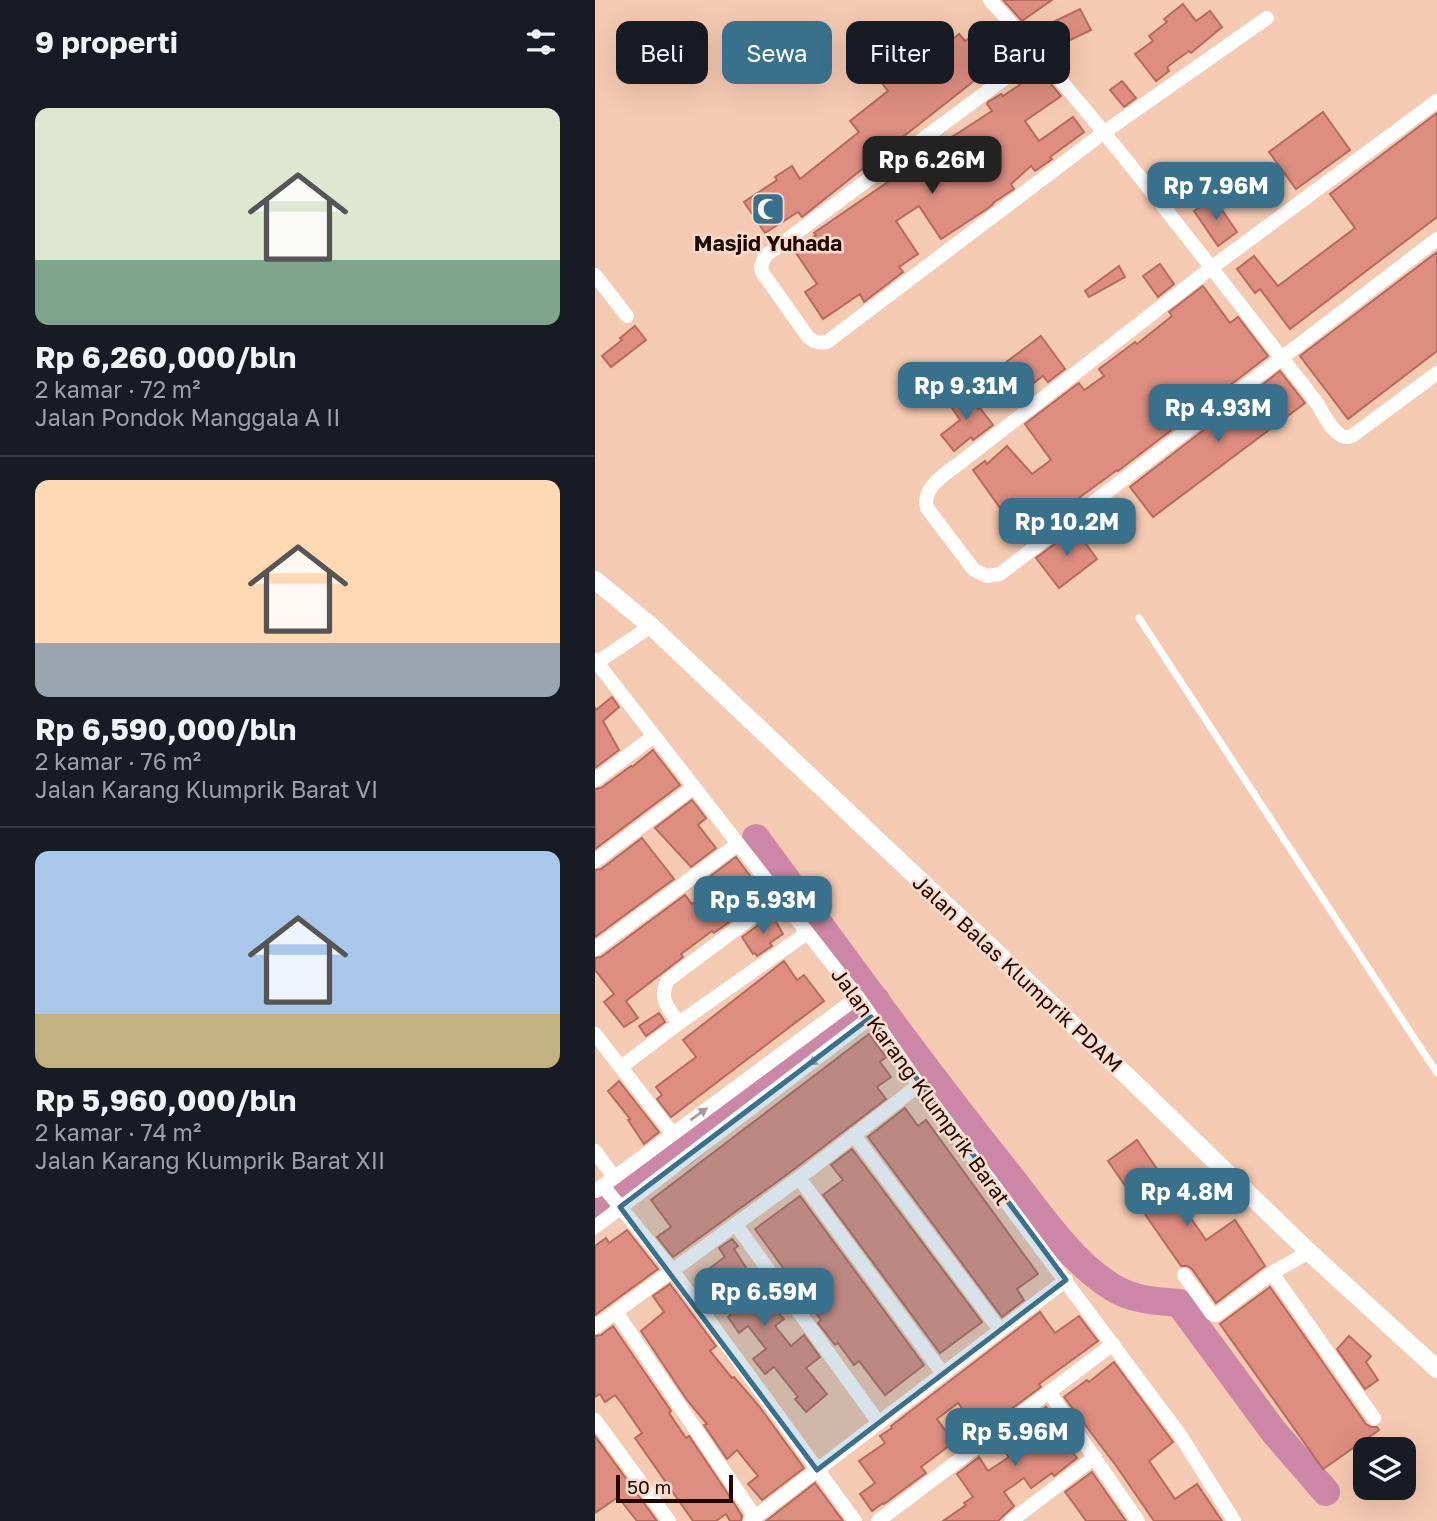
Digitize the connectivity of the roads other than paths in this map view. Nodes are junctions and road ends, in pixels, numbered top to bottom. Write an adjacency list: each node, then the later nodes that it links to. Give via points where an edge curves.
1 (990, 0): 3 (street)
2 (1266, 18): 7 (street)
3 (1009, 21)
4 (997, 84): 7 (street, via 765,256 762,272 813,341 827,342)
5 (1064, 84): 7 (street)
6 (1437, 101): 9 (street)
7 (1103, 133): 9 (street)
8 (1437, 239): 12 (street)
9 (1211, 268): 12 (street); 12 (street, via 933,485 927,494 927,508 974,570 1000,575)
10 (595, 275): 11 (street)
11 (627, 316)
12 (1282, 358): 13 (street, via 1345,437)
13 (1437, 373)
14 (595, 580): 16 (street, Jalan Balas Klumprik PDAM)
15 (1139, 618): 30 (lane)
16 (651, 626): 17 (street); 39 (street, Jalan Balas Klumprik PDAM)
17 (599, 660): 18 (street, Jalan Karang Klumprik Barat)
18 (654, 736): 19 (street); 20 (street, Jalan Karang Klumprik Barat)
19 (595, 780)
20 (694, 787): 21 (street, Jalan Karang Klumprik Barat); 22 (street)
21 (738, 844): 23 (street, Jalan Karang Klumprik Barat); 25 (street)
22 (595, 861)
23 (779, 897): 24 (street, Jalan Karang Klumprik Barat); 27 (street, via 668,980 663,998)
24 (807, 933): 26 (street, Jalan Karang Klumprik Barat); 27 (street)
25 (595, 949)
26 (864, 1007): 31 (street, Jalan Karang Klumprik Barat); 32 (street, one-way to 26); 36 (street, one-way to 36)
27 (679, 1023): 29 (street)
28 (595, 1034): 29 (street)
29 (621, 1067): 32 (street)
30 (1437, 1073)
31 (919, 1085): 33 (street); 43 (street, Jalan Karang Klumprik Barat)
32 (672, 1133): 36 (street)
33 (854, 1135): 35 (street); 46 (street)
34 (595, 1151): 36 (street)
35 (799, 1178): 37 (street); 49 (street)
36 (609, 1192): 38 (street); 40 (street)
37 (736, 1225): 40 (street); 53 (street)
38 (595, 1227)
39 (1309, 1252): 41 (street); 48 (street, Jalan Balas Klumprik PDAM)
40 (672, 1270): 44 (street); 55 (street)
41 (1272, 1273): 42 (street, via 1216,1315); 51 (street)
42 (1184, 1275)
43 (1066, 1280): 46 (street); 47 (street, Jalan Karang Klumprik Barat)
44 (616, 1312): 45 (street); 57 (street)
45 (595, 1327)
46 (1000, 1330): 49 (street)
47 (1113, 1344): 50 (street); 63 (street, Jalan Karang Klumprik Barat, via 1180,1435)
48 (1437, 1369)
49 (943, 1374): 53 (street)
50 (1049, 1392): 54 (street); 60 (street)
51 (1374, 1418)
52 (595, 1420): 58 (street)
53 (879, 1423): 55 (street)
54 (1095, 1457): 56 (street); 62 (street)
55 (817, 1470): 57 (street); 59 (street)
56 (1031, 1515): 61 (street)
57 (752, 1519)
58 (669, 1521)
59 (855, 1521)
60 (878, 1521)
61 (1010, 1521)
62 (1138, 1521)
63 (1234, 1521)

